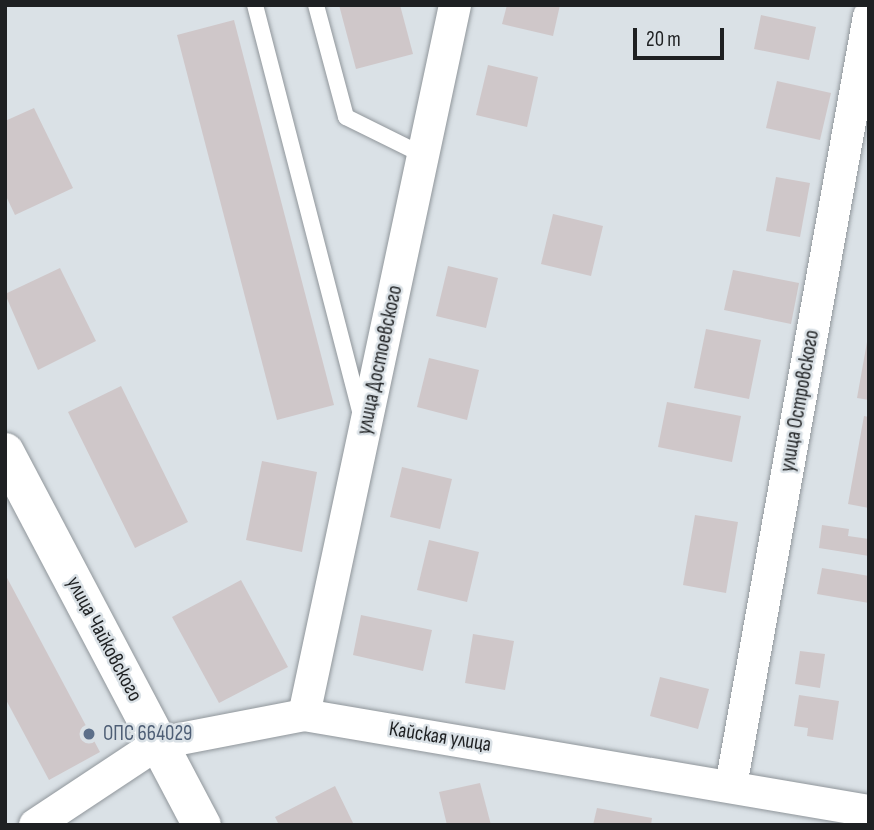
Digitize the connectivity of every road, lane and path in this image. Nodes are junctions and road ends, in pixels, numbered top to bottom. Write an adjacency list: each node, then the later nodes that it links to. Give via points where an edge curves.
1 (255, 5): 6 (lane)
2 (316, 5): 5 (lane, via 346,117)
3 (455, 5): 5 (street, улица Достоевского)
4 (869, 16): 10 (street, улица Островского)
5 (423, 155): 6 (street, улица Достоевского)
6 (365, 430): 8 (street, улица Достоевского)
7 (5, 452): 9 (street, улица Чайковского)
8 (304, 715): 9 (street, Кайская улица); 10 (street, Кайская улица)
9 (159, 743): 12 (street, Кайская улица); 13 (street, улица Чайковского)
10 (731, 786): 11 (street, Кайская улица)
11 (869, 811)
12 (35, 825)
13 (202, 825)

